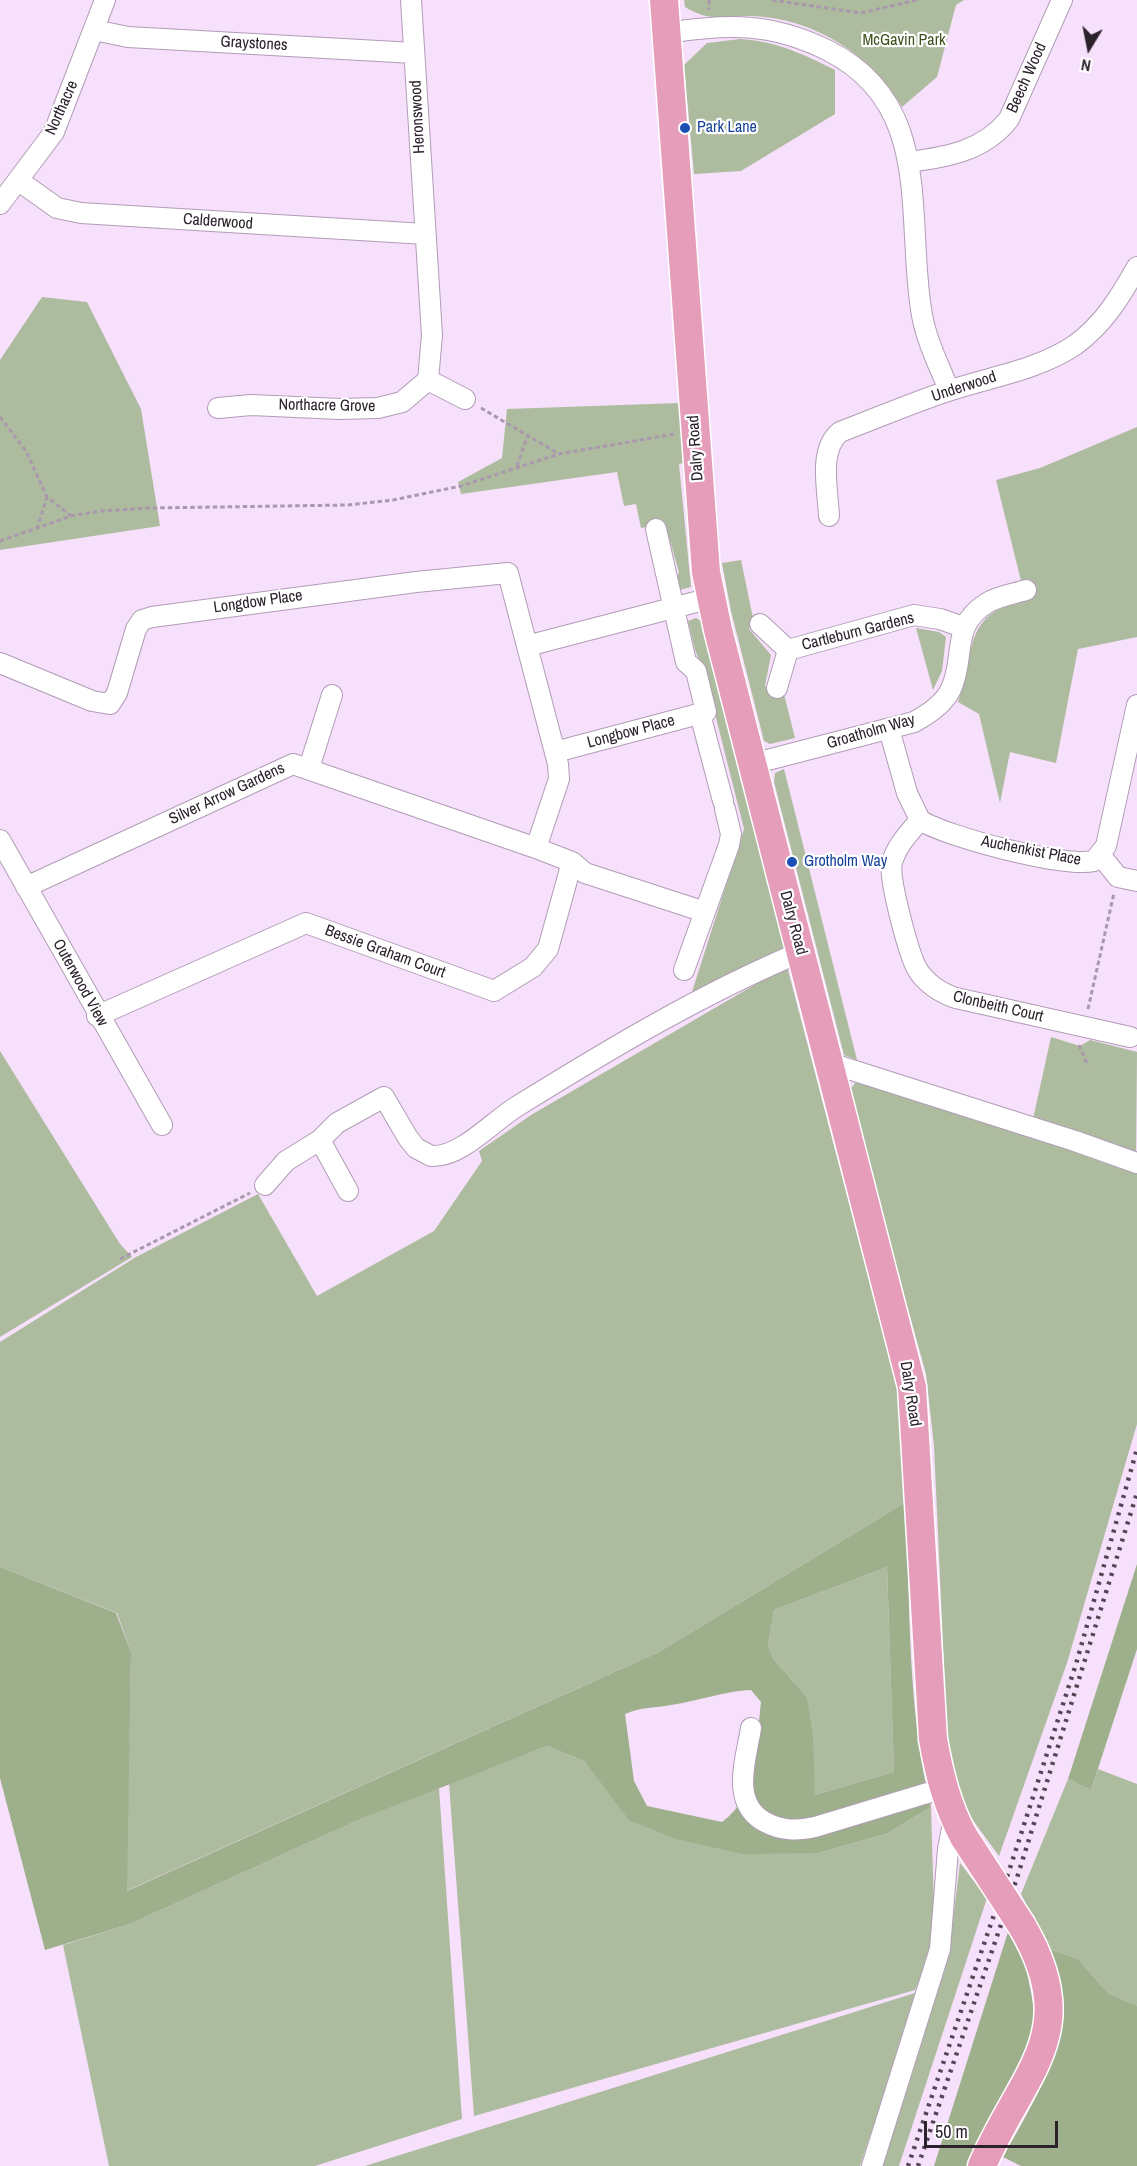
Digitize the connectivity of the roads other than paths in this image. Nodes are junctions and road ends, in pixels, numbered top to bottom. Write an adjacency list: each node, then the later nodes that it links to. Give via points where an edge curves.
1 (105, 0): 5 (street, Northacre)
2 (411, 0): 7 (street, Heronswood)
3 (664, 0): 6 (highway, Dalry Road)
4 (1062, 0): 8 (street, Beech Wood, via 1000,130 970,149)
5 (94, 30): 7 (street, Graystones, via 128,37); 9 (street, Northacre, via 54,132)
6 (667, 33): 8 (street, via 769,28 836,55 865,74 887,99); 20 (highway, Dalry Road, via 702,532)
7 (414, 53): 11 (street, Heronswood)
8 (909, 162): 14 (street, via 921,308 930,346)
9 (19, 181): 10 (street, Northacre); 11 (street, Calderwood, via 57,208 81,213)
10 (0, 204)
11 (425, 234): 13 (street, via 432,335)
12 (1137, 267): 14 (street, Underwood, via 1104,320 1073,346 1047,360)
13 (428, 380): 15 (street); 16 (street, Northacre Grove, via 402,402 378,408)
14 (949, 390): 17 (street, Underwood, via 833,438 827,457)
15 (465, 399)
16 (218, 408)
17 (829, 516)
18 (656, 529): 21 (street)
19 (1026, 590): 23 (street, via 987,603)
20 (711, 598): 21 (street); 34 (highway, Dalry Road)
21 (674, 610): 24 (street); 30 (street, via 686,662 696,671)
22 (760, 624): 25 (street, Cartleburn Gardens)
23 (963, 627): 25 (street, Cartleburn Gardens, via 914,615); 31 (street, Groatholm Way, via 950,690 925,716)
24 (527, 646): 26 (street, Longdow Place, via 508,573 152,616 142,620 136,629 117,693 110,704 92,701); 33 (street)
25 (788, 650): 27 (street, Cartleburn Gardens)
26 (0, 663)
27 (777, 688)
28 (332, 695): 35 (street)
29 (1137, 705): 32 (street, Auchenkist Place)
30 (703, 713): 33 (street, Longbow Place); 43 (street, via 731,834)
31 (889, 729): 34 (street, Groatholm Way); 36 (street, via 907,793)
32 (1133, 747): 39 (street, Auchenkist Place)
33 (555, 752): 38 (street, via 559,779)
34 (752, 764): 44 (highway, Dalry Road)
35 (309, 768): 38 (street, Silver Arrow Gardens); 42 (street, Silver Arrow Gardens, via 293,764)
36 (920, 820): 39 (street, Auchenkist Place, via 941,831 1078,863); 47 (street, Clonbeith Court, via 903,838 891,879 912,956 924,977 956,998)
37 (0, 840): 42 (street, Outerwood View)
38 (536, 848): 40 (street, Silver Arrow Gardens)
39 (1101, 856): 41 (street)
40 (572, 862): 43 (street, Silver Arrow Gardens, via 585,873); 46 (street, Bessie Graham Court, via 548,949 533,968 494,991 306,923)
41 (1127, 878)
42 (26, 887): 46 (street, Outerwood View)
43 (705, 912): 45 (street)
44 (801, 952): 48 (highway, Dalry Road); 50 (street, via 661,1021 497,1118 456,1152 431,1156 416,1148 384,1097 337,1123)
45 (684, 970)
46 (97, 1016): 49 (street, Outerwood View)
47 (1130, 1037)
48 (830, 1063): 51 (street); 55 (highway, Dalry Road, via 912,1387 933,1739)
49 (162, 1125)
50 (320, 1140): 52 (street, via 286,1161); 53 (street)
51 (1137, 1163)
52 (265, 1185)
53 (348, 1191)
54 (751, 1728): 55 (street, via 742,1786 744,1802 754,1816 782,1829 815,1827)
55 (944, 1788): 56 (highway, Dalry Road)
56 (959, 1827): 57 (street, via 948,1849 940,1949); 58 (highway, Dalry Road, bridge, via 1022,1926 1042,1965 1048,1989 1047,2029 1032,2075)
57 (872, 2166)
58 (982, 2166)

